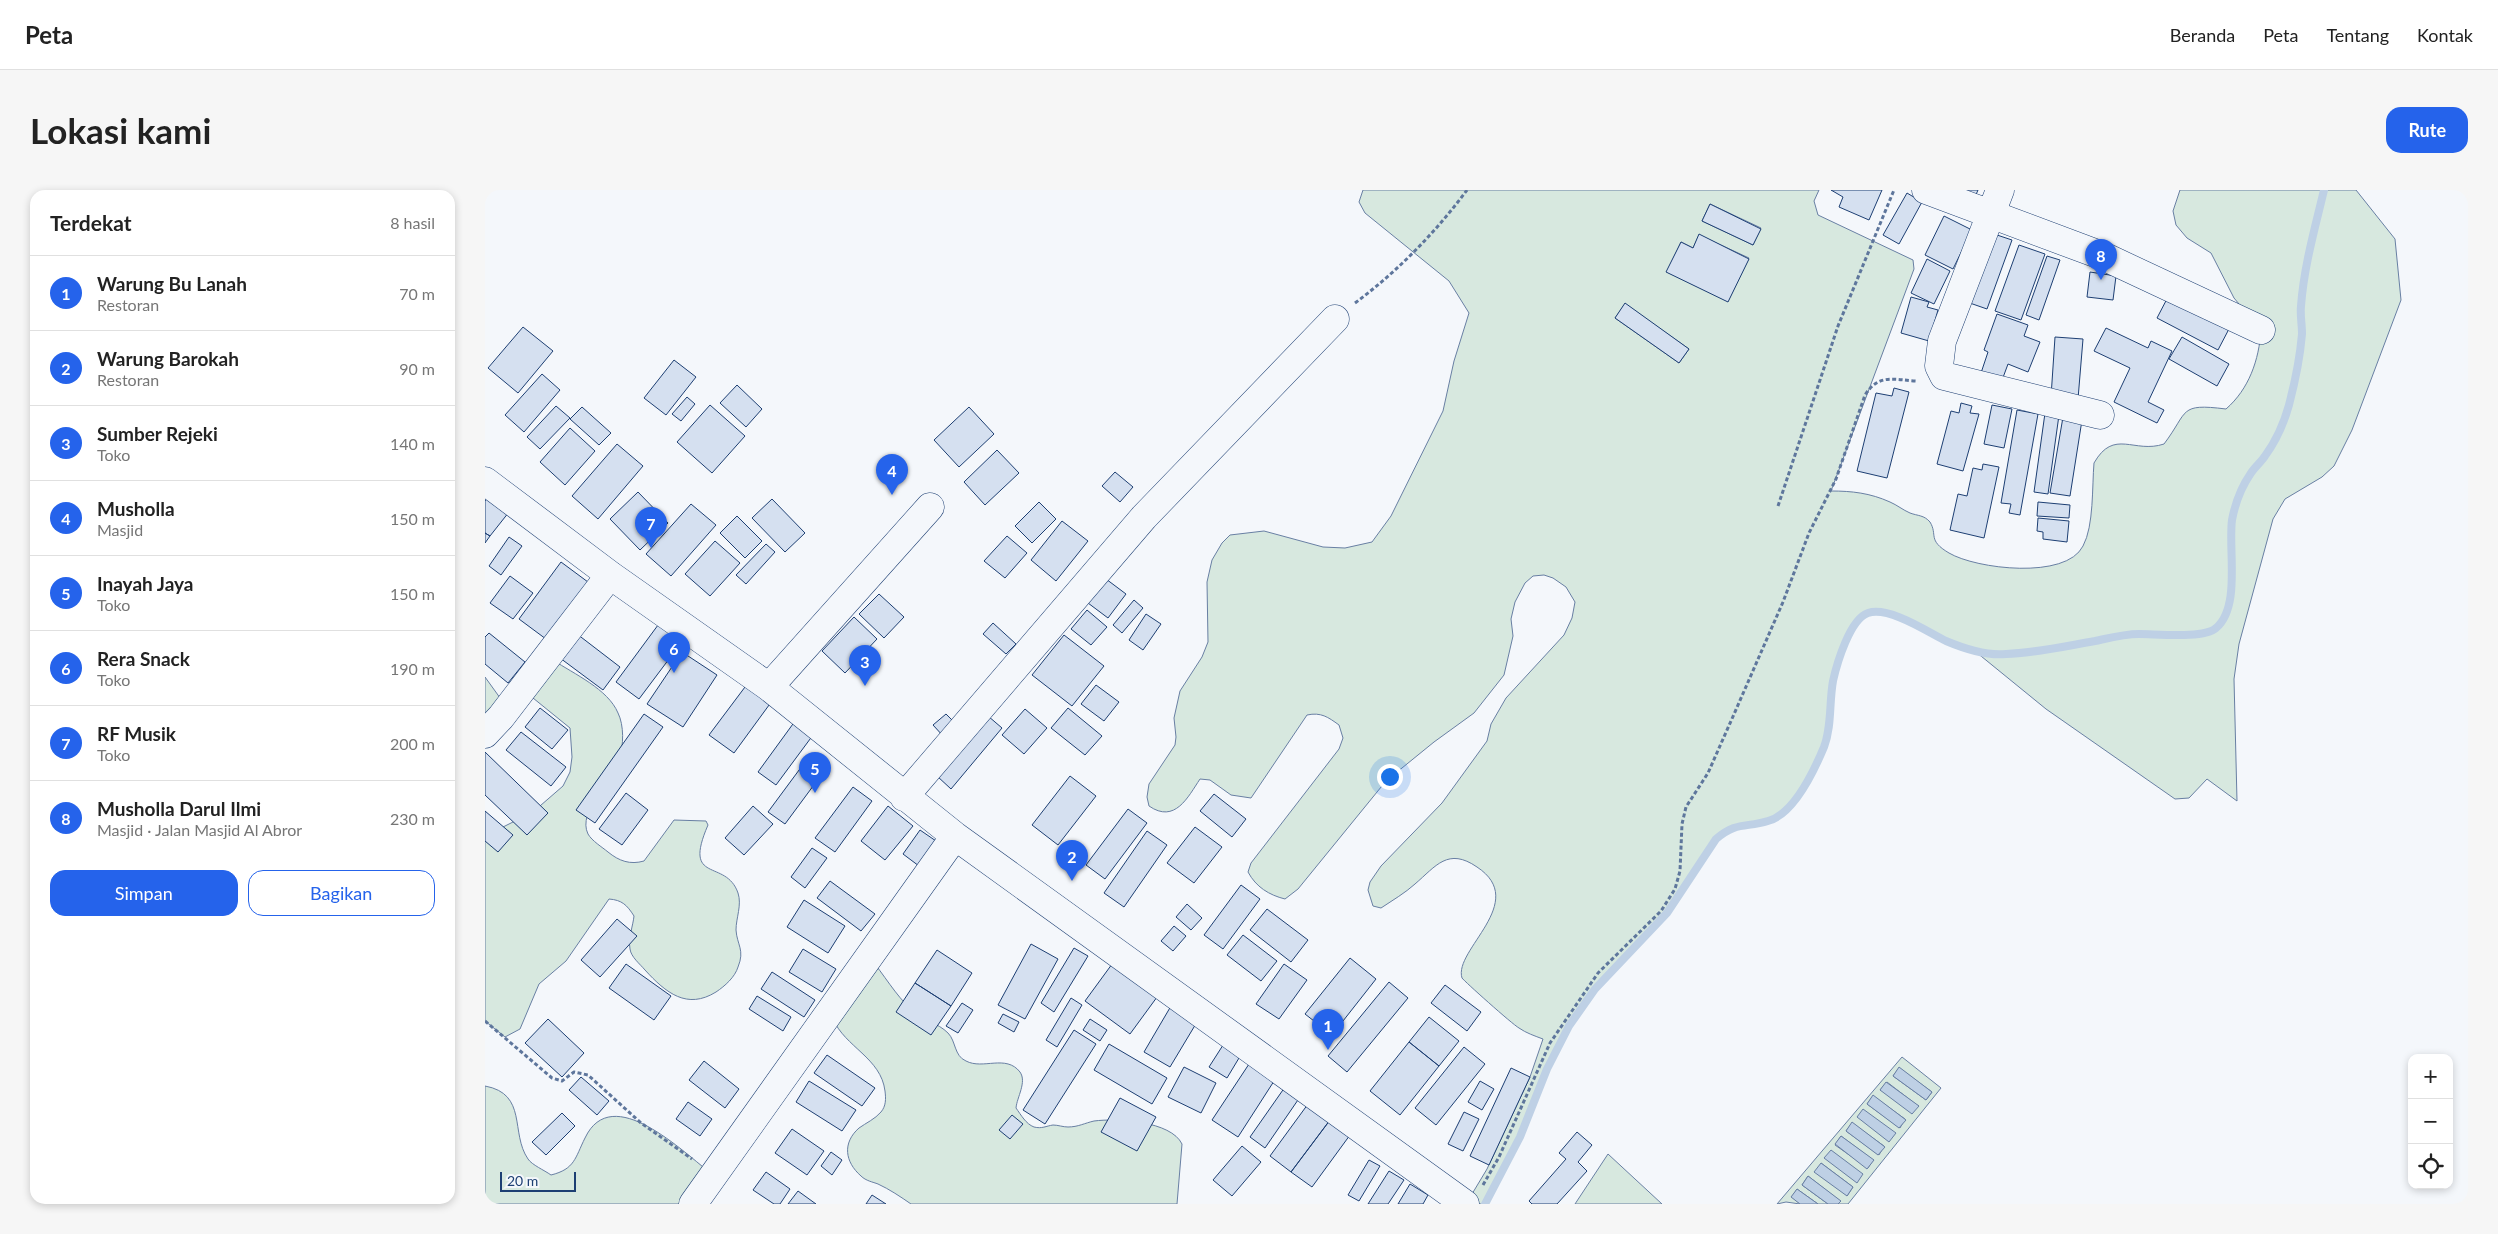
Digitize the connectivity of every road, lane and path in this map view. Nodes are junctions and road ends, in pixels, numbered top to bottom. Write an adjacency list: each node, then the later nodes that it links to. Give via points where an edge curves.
1 (1467, 190): 5 (path, via 1441,224 1386,280)
2 (1894, 190): 10 (path, via 1838,326)
3 (1927, 190): 4 (street)
4 (1996, 202): 6 (street); 7 (street, via 1942,341 1939,366)
5 (1335, 319): 15 (street, via 1144,517)
6 (2261, 330)
7 (1944, 376): 8 (street); 19 (path, via 1930,381 1885,379 1872,384 1865,395 1836,480 1809,533 1783,602 1708,773 1683,814 1680,871 1675,889 1661,911 1598,973 1551,1042 1499,1158)
8 (2100, 415)
9 (485, 481): 12 (street)
10 (1778, 506)
11 (930, 507): 13 (street)
12 (610, 575): 13 (street); 14 (street)
13 (769, 687): 15 (street)
14 (485, 734)
15 (904, 797): 16 (street)
16 (955, 836): 18 (street); 19 (street)
17 (485, 1021): 18 (path, via 552,1078 562,1081 574,1072 588,1075 641,1123)
18 (713, 1175): 20 (street)
19 (1473, 1196)
20 (693, 1204)

